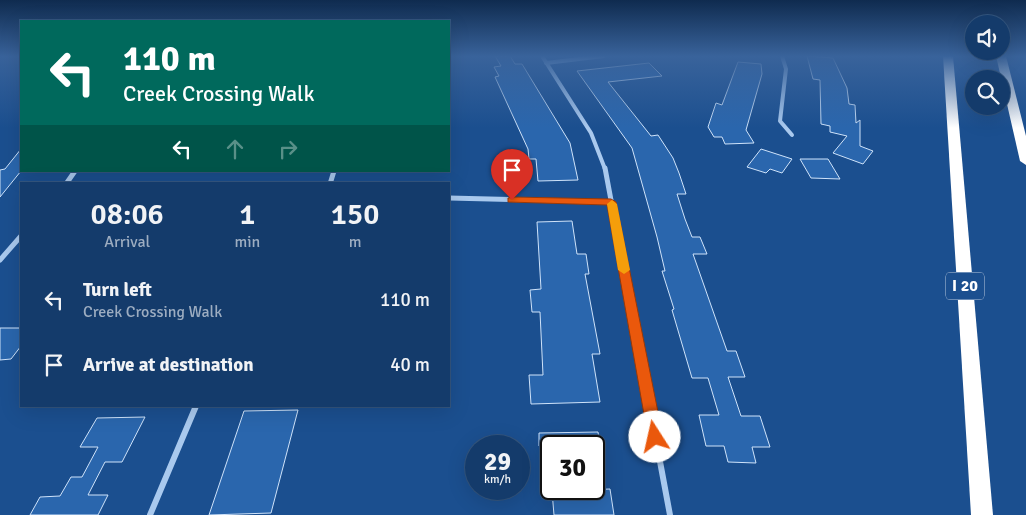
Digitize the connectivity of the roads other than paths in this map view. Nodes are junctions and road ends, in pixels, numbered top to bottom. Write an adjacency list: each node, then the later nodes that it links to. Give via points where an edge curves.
1 (557, 80): 8 (street, via 591,133 605,167)
2 (785, 80): 5 (street, via 780,121)
3 (950, 80): 14 (highway, I 20)
4 (1007, 80): 6 (highway)
5 (792, 135)
6 (1026, 160)
7 (450, 198): 8 (street)
8 (611, 202): 13 (street)
9 (20, 237): 10 (street)
10 (0, 260)
11 (196, 407): 12 (street)
12 (150, 515)
13 (670, 515)
14 (982, 515)

